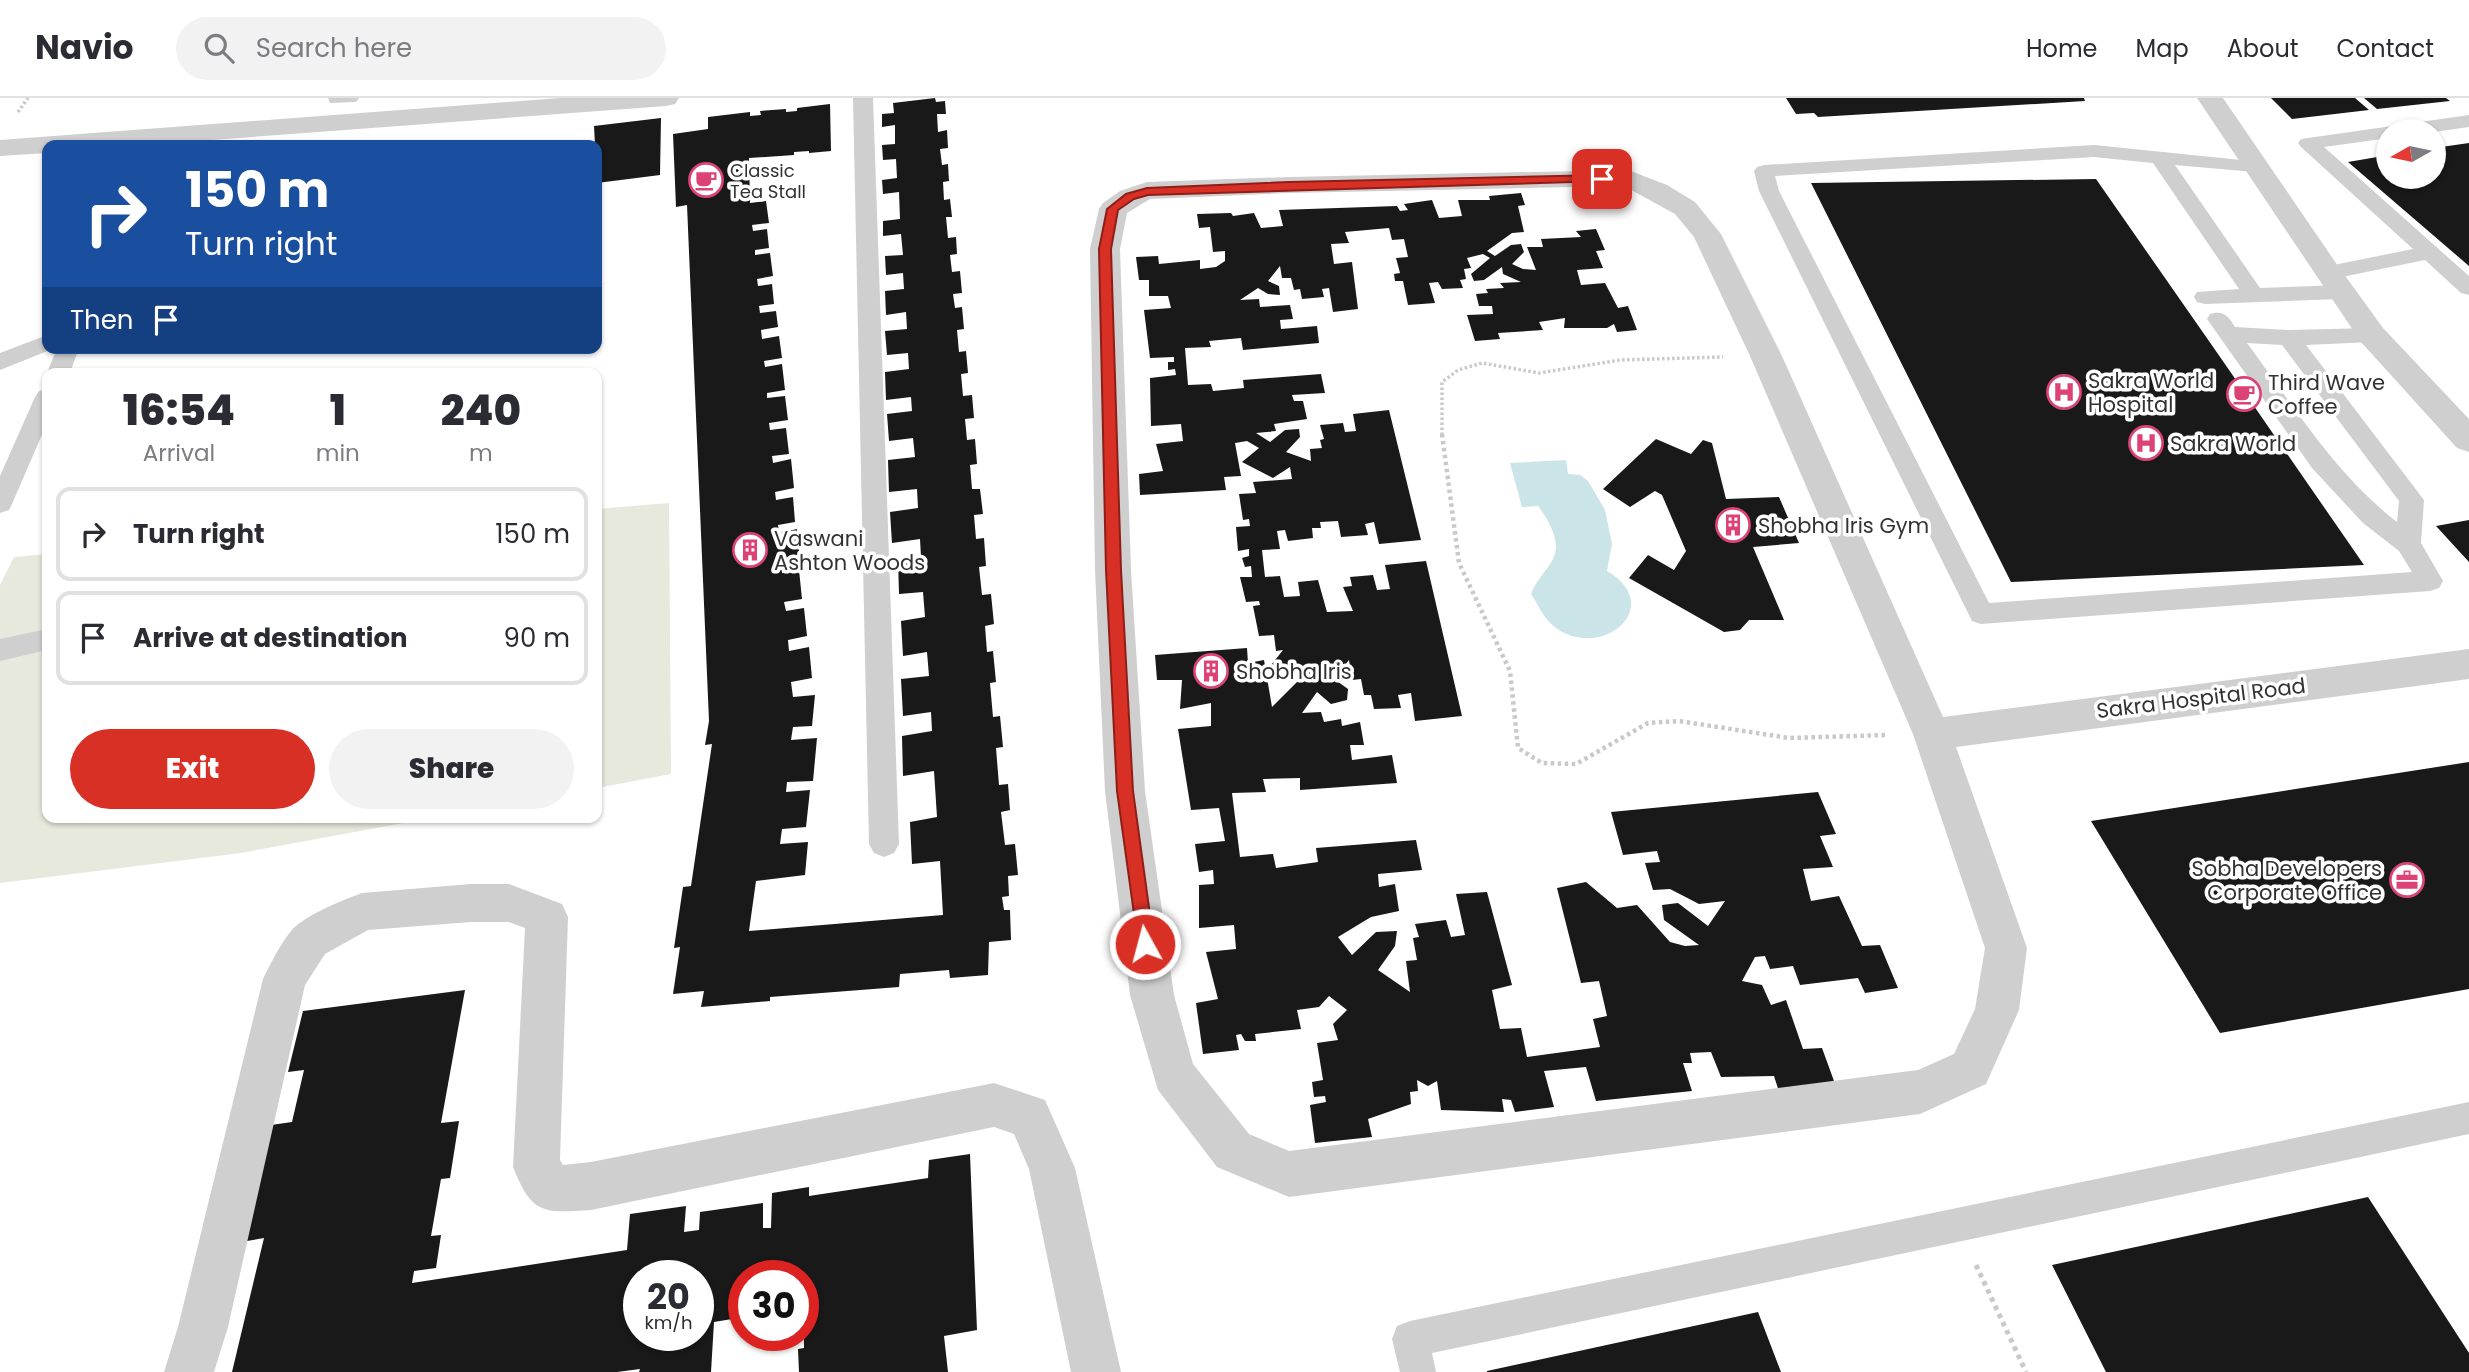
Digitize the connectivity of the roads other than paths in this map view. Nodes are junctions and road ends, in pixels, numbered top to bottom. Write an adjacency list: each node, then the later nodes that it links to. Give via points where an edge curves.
1 (349, 98): 5 (lane)
2 (666, 98): 9 (street)
3 (863, 98): 31 (lane)
4 (2210, 98): 13 (street)
5 (337, 99)
6 (2469, 121): 7 (lane)
7 (2446, 124)
8 (2376, 134): 14 (lane, via 2308,143)
9 (159, 140)
10 (42, 146): 11 (street)
11 (0, 148)
12 (2160, 159): 13 (lane); 17 (lane); 26 (lane, via 1764,171 1769,191 1981,614 2430,581)
13 (2254, 166): 15 (street)
14 (2429, 252): 15 (lane); 16 (lane)
15 (2334, 282): 17 (lane); 19 (street)
16 (2469, 288)
17 (2254, 295): 18 (lane)
18 (2205, 297)
19 (2372, 335): 20 (lane); 24 (street)
20 (2289, 338): 26 (lane, via 2412,500); 26 (lane, via 2224,327 2321,462 2372,516)
21 (42, 345): 22 (lane)
22 (0, 362)
23 (42, 408): 25 (lane)
24 (2469, 440)
25 (0, 504)
26 (2408, 544)
27 (42, 641): 28 (lane)
28 (0, 650)
29 (2469, 664): 30 (street, Sakra Hospital Road)
30 (1933, 734): 30 (street, via 2006,948 1997,1010 1970,1069 1920,1092 1289,1174 1233,1151 1174,1075 1152,995 1125,791 1105,249 1113,209 1147,191 1628,178 1685,208 1707,234 1766,356)
31 (884, 844)
32 (2469, 1118): 35 (lane, via 1410,1339)
33 (189, 1372): 34 (street, via 285,979 310,940 362,912 509,903 547,918 536,1167 552,1189 591,1186 993,1105 1028,1116 1052,1168)
34 (1096, 1372)
35 (1418, 1372)

